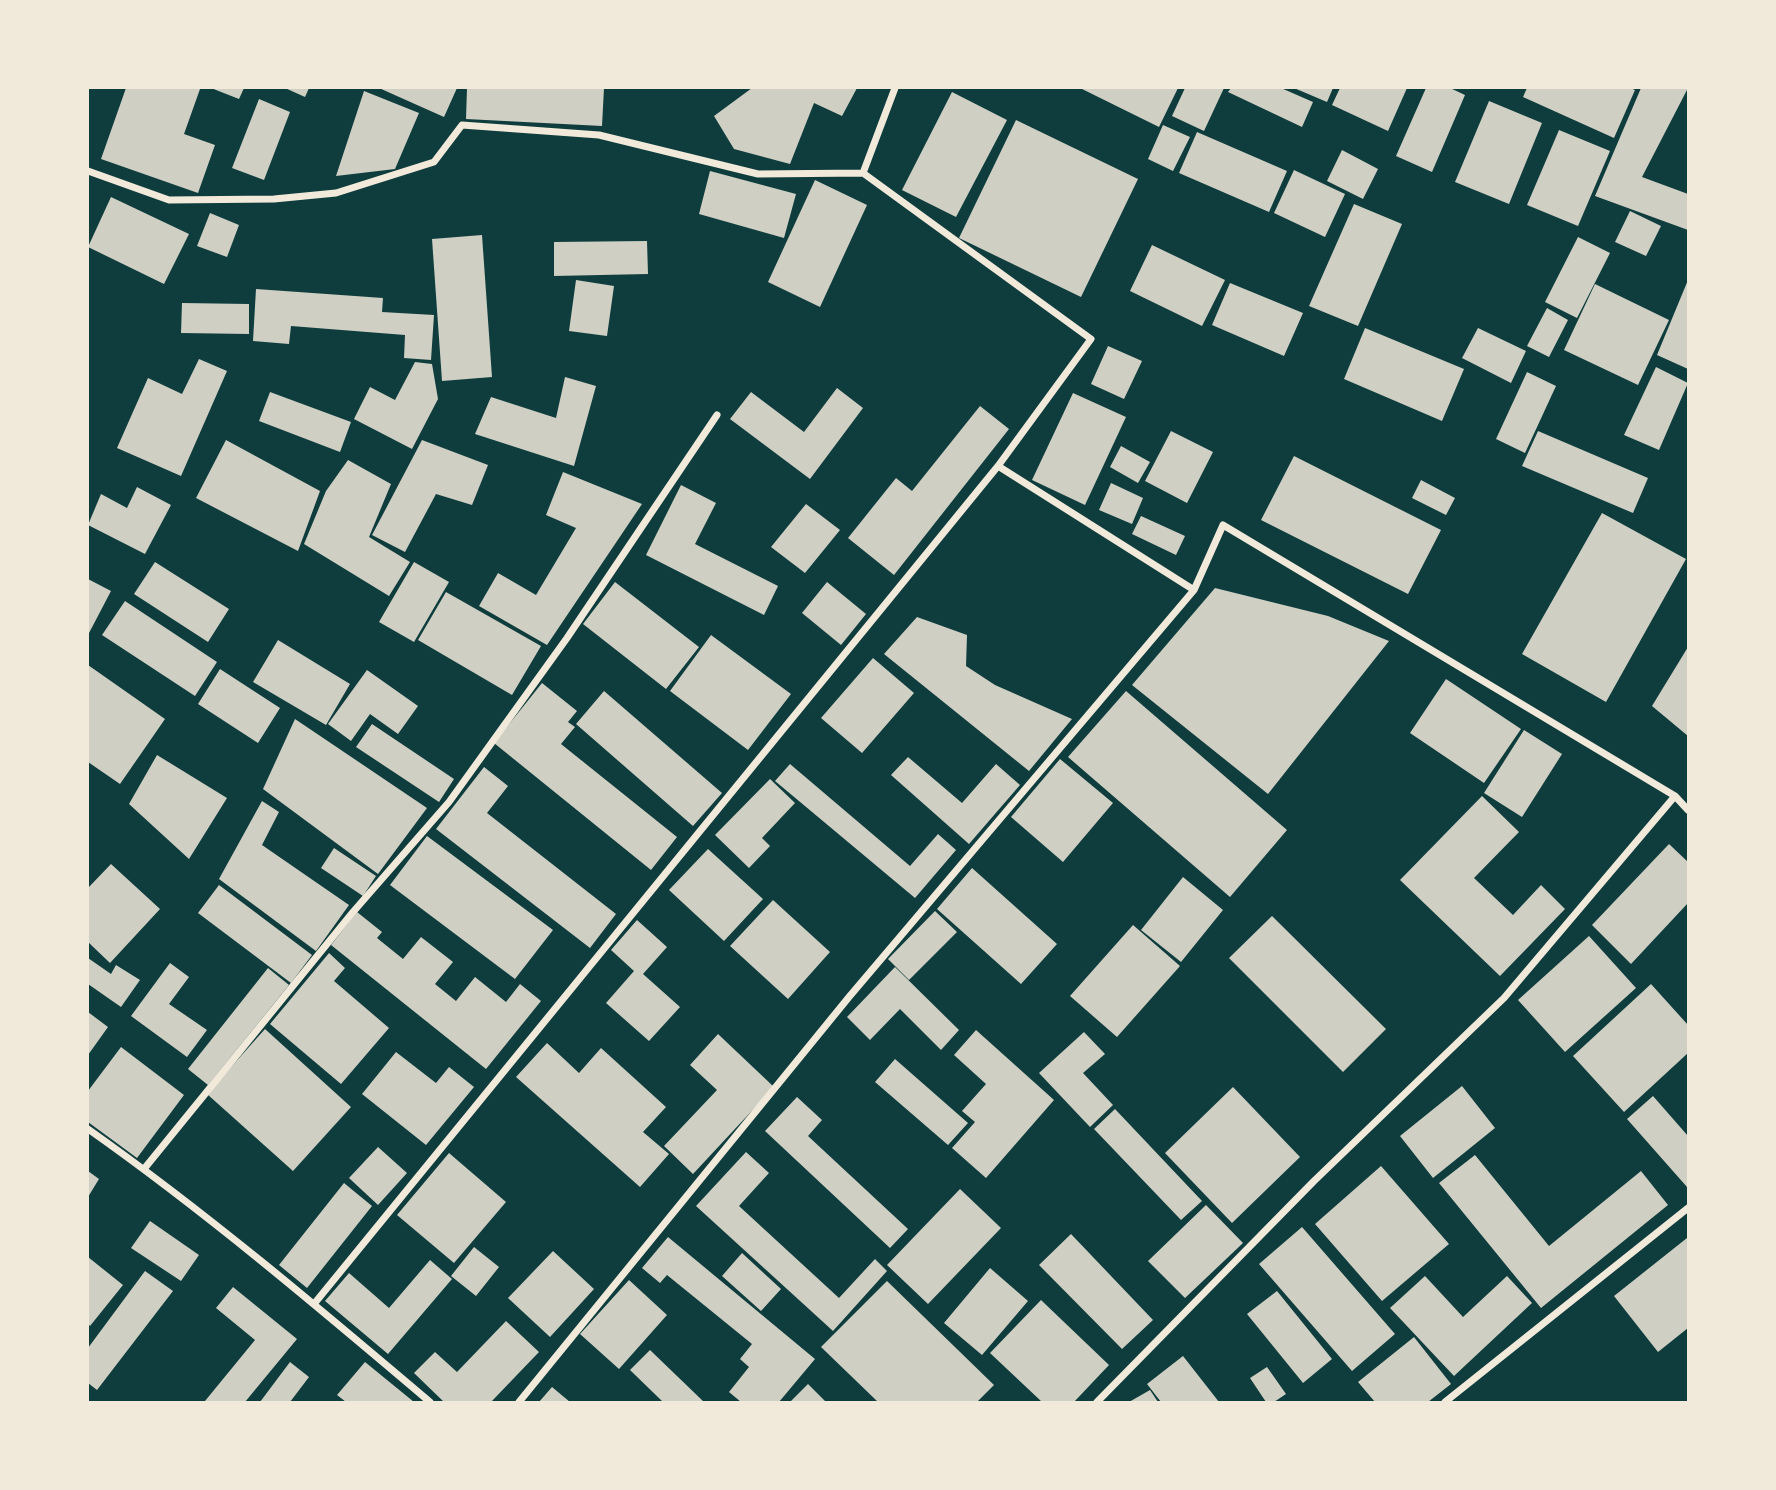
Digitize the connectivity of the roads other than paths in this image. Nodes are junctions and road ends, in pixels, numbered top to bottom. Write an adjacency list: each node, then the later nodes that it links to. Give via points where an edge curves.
1 (895, 88): 3 (street)
2 (88, 171): 3 (street, via 169,200 274,200 336,193 434,162 463,125 599,135 758,174)
3 (863, 173): 5 (street, via 1091,339)
4 (717, 415): 10 (street, via 567,638 449,802 353,912)
5 (998, 466): 6 (street); 12 (street)
6 (1194, 590): 7 (street, via 1223,525); 14 (street, via 849,998)
7 (1675, 796): 8 (street); 15 (street, via 1504,998 1314,1181)
8 (1689, 810)
9 (88, 1129): 10 (street)
10 (144, 1169): 12 (street)
11 (1689, 1208): 16 (street)
12 (314, 1304): 13 (street)
13 (430, 1402)
14 (519, 1402)
15 (1097, 1402)
16 (1445, 1402)

